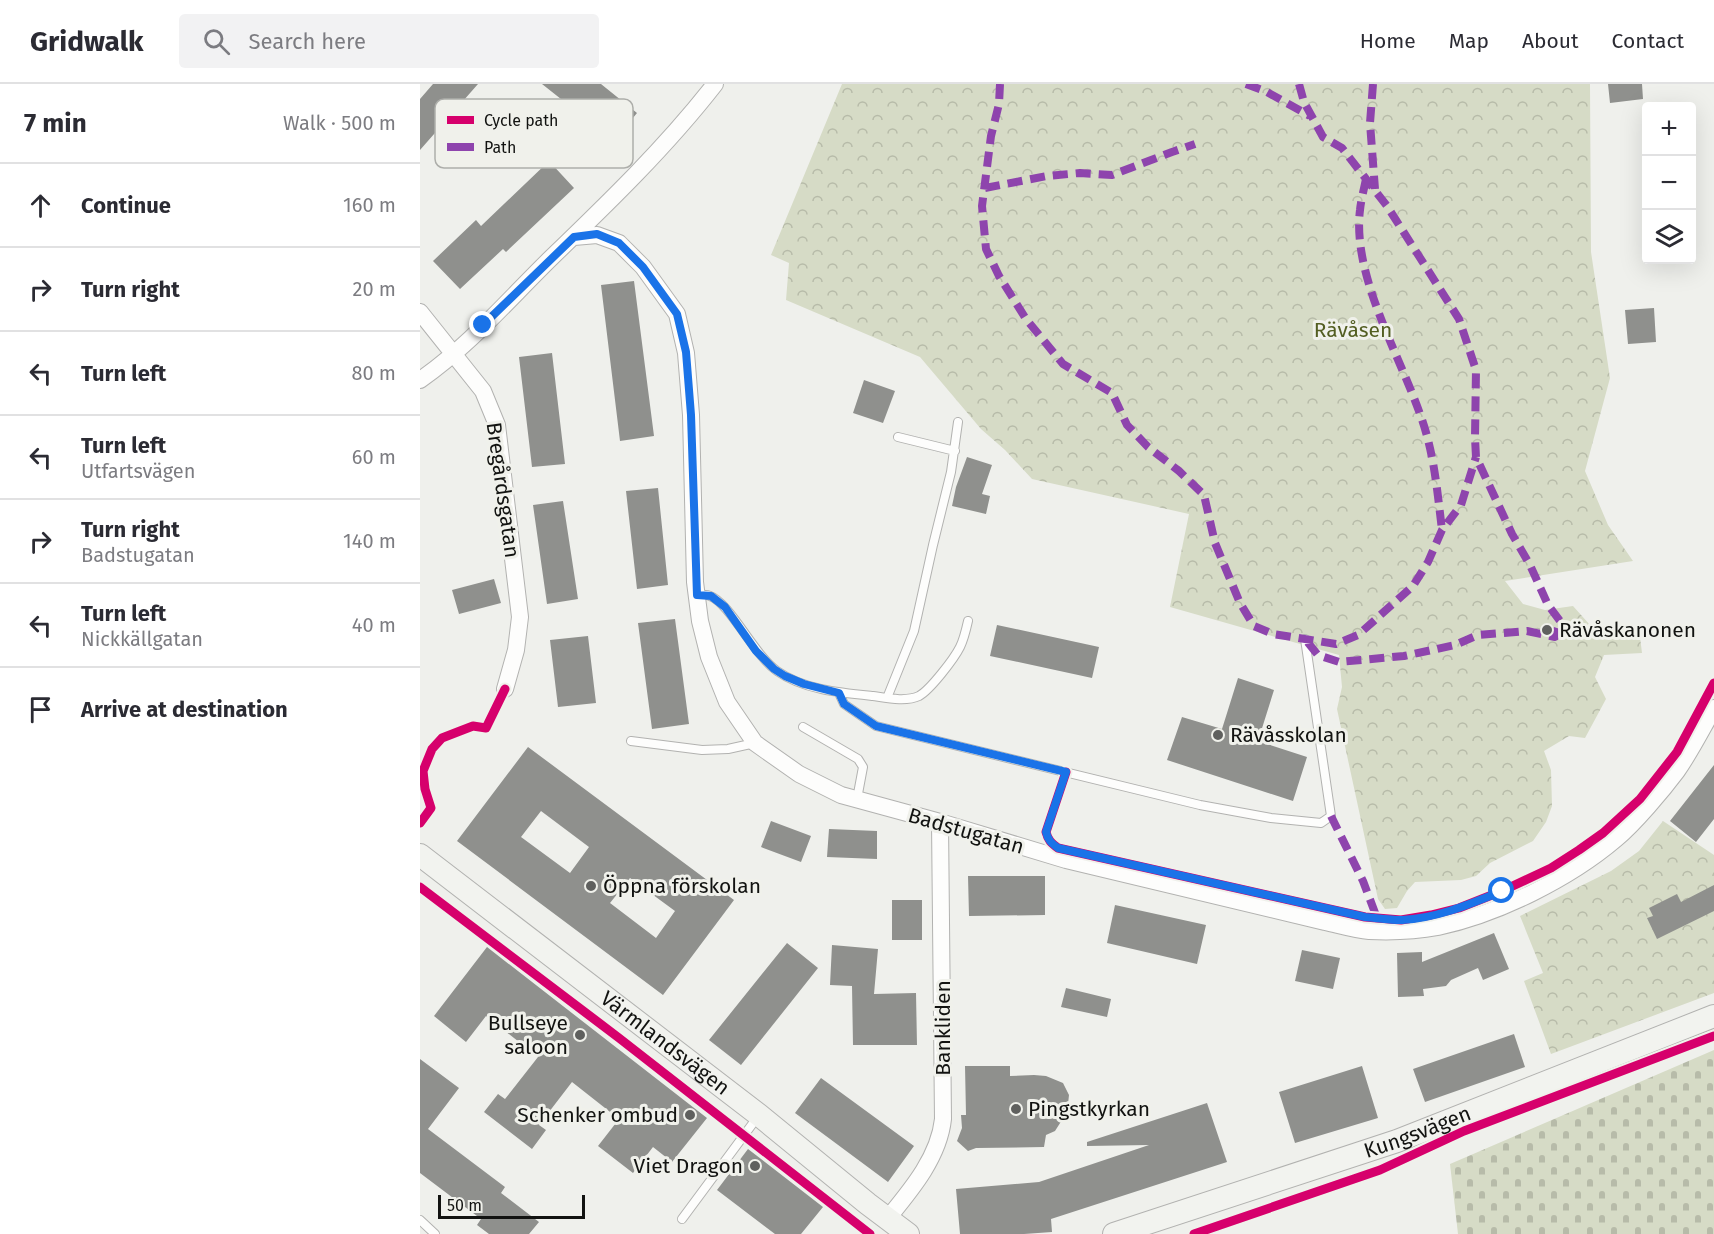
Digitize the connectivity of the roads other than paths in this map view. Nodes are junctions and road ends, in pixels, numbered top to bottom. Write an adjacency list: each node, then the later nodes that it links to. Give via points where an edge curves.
1 (715, 84): 2 (street, via 651,159)
2 (574, 237): 4 (street); 9 (street, Badstugatan, via 597,234 619,243 643,267 677,314 686,352 691,415)
3 (420, 312): 4 (street, Bregårdsgatan)
4 (453, 353): 5 (street); 12 (street, Bregårdsgatan, via 483,391 497,425 520,617)
5 (420, 380)
6 (958, 422): 8 (lane)
7 (898, 438): 8 (lane)
8 (955, 451): 14 (lane, via 914,631)
9 (697, 595): 13 (lane, via 711,596 725,607 774,669 804,684); 18 (street, Badstugatan, via 709,657 727,702)
10 (968, 621): 14 (lane, via 958,650 930,688 911,698)
11 (1305, 639): 13 (lane, via 1331,816 1321,823 1200,805 876,726 844,704)
12 (505, 689)
13 (839, 693): 14 (lane)
14 (887, 698)
15 (1714, 708): 20 (street, Badstugatan, via 1677,771 1617,838 1574,870 1536,890 1477,916 1436,927 1367,931 1066,861)
16 (803, 727): 19 (lane, via 858,759 863,767)
17 (631, 741): 18 (lane, via 702,750)
18 (755, 743): 19 (street, Badstugatan, via 799,774 840,795)
19 (857, 799): 20 (street, Badstugatan)
20 (940, 822): 24 (street, Bankliden, via 941,1136 933,1154)
21 (420, 855): 23 (street, Värmlandsvägen)
22 (1714, 1016): 29 (street, Kungsvägen, via 1397,1141)
23 (759, 1115): 24 (street, Värmlandsvägen); 25 (lane)
24 (888, 1218): 28 (street, Värmlandsvägen)
25 (682, 1219)
26 (420, 1220): 27 (lane)
27 (435, 1234)
28 (908, 1234)
29 (1114, 1234)

